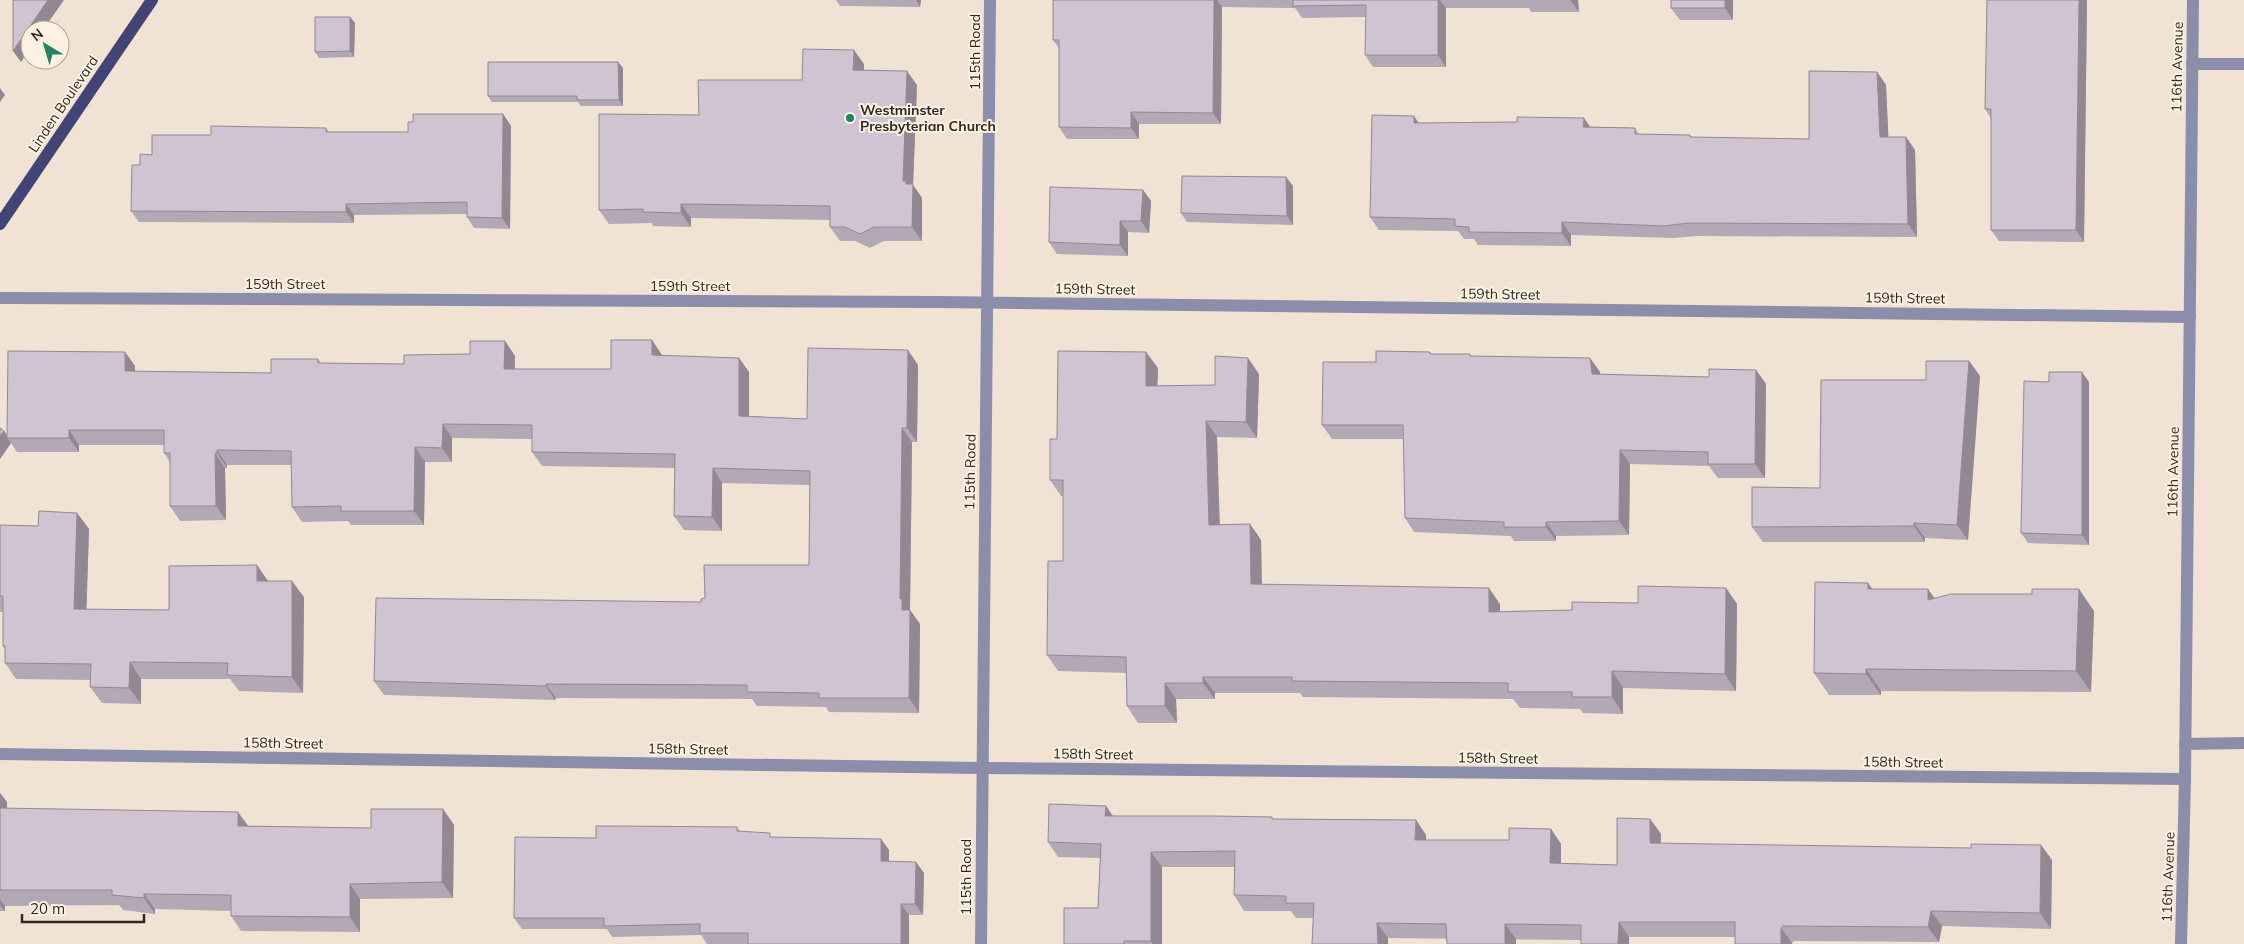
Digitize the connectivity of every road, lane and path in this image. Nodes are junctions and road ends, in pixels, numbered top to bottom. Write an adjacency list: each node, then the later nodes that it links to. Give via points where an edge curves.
1 (152, 0): 6 (main road, Linden Boulevard)
2 (990, 0): 8 (street, 115th Road)
3 (2193, 0): 4 (street, 116th Avenue)
4 (2192, 64): 5 (street); 9 (street, 116th Avenue)
5 (2244, 64)
6 (0, 224)
7 (0, 298): 8 (street, 159th Street)
8 (987, 303): 9 (street, 159th Street); 13 (street, 115th Road)
9 (2190, 316): 11 (street, 116th Avenue)
10 (2244, 743): 11 (street)
11 (2185, 744): 14 (street, 116th Avenue)
12 (0, 754): 13 (street, 158th Street)
13 (981, 768): 14 (street, 158th Street); 15 (street, 115th Road)
14 (2185, 779): 16 (street, 116th Avenue)
15 (981, 944)
16 (2181, 944)

